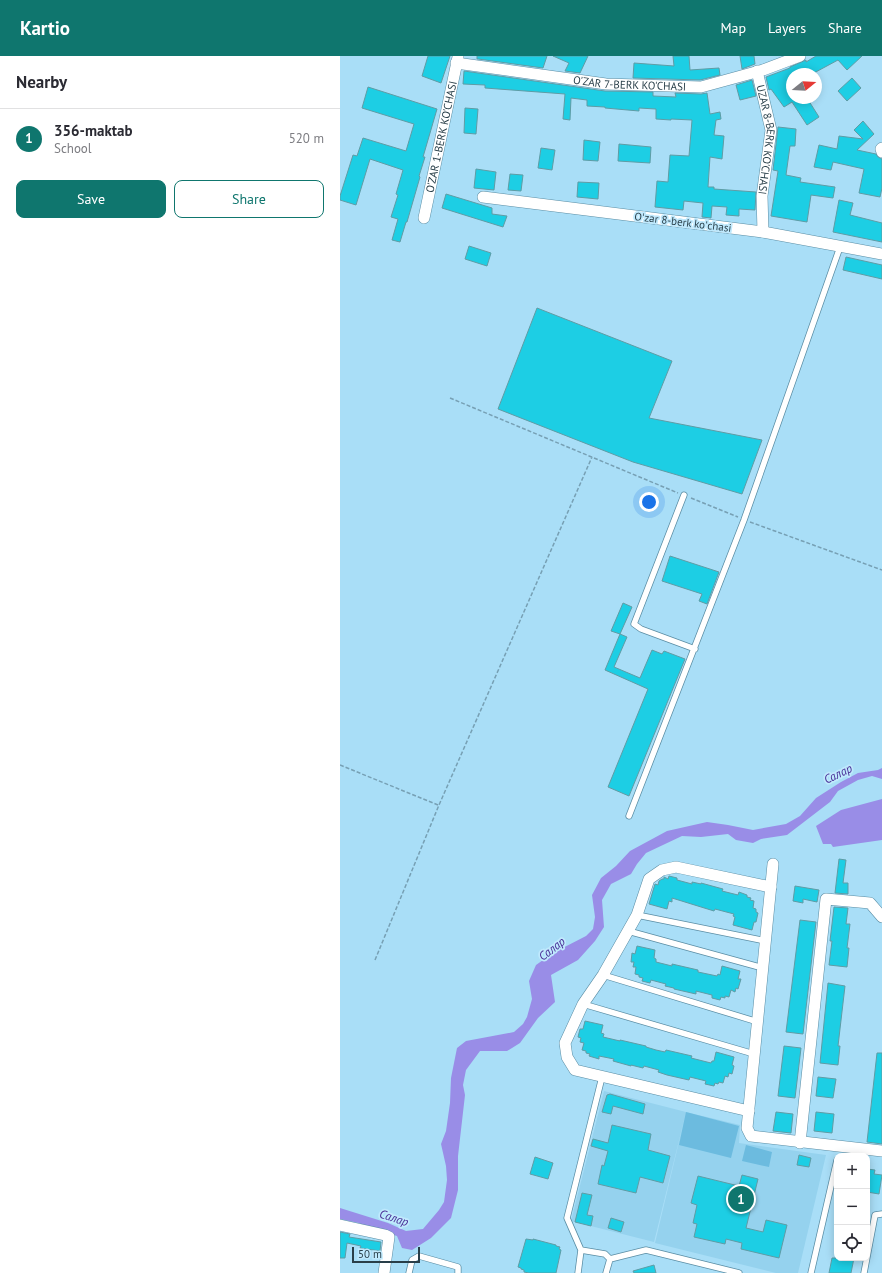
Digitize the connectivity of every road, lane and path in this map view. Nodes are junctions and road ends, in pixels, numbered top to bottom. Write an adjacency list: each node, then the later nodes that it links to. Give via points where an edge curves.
1 (800, 56): 3 (street, O'ZAR 7-BERK KO'CHASI)
2 (457, 60): 3 (street, O'ZAR 7-BERK KO'CHASI, via 606,84 701,87); 7 (street, O'ZAR 1-BERK KO'CHASI)
3 (756, 71): 8 (street, UZAR 8-BERK KO'CHASI, via 771,130 762,196)
4 (882, 148): 5 (street)
5 (882, 152)
6 (483, 197): 8 (street, Oʻzar 8-berk koʻchasi)
7 (424, 218)
8 (763, 232): 9 (street, Oʻzar 8-berk koʻchasi)
9 (840, 247): 10 (street, Oʻzar 8-berk koʻchasi); 14 (lane)
10 (882, 254)
11 (450, 398): 12 (path)
12 (592, 457): 13 (path); 18 (path)
13 (684, 495): 14 (path); 16 (lane, via 634,624)
14 (744, 520): 15 (path); 16 (lane)
15 (882, 570)
16 (695, 649): 19 (lane)
17 (340, 765): 18 (path)
18 (439, 805): 26 (path)
19 (629, 816)
20 (773, 864): 21 (street)
21 (771, 888): 22 (street, via 676,867 662,870 649,878); 25 (street)
22 (637, 914): 24 (street); 25 (lane)
23 (882, 917): 34 (street, via 870,903 826,900)
24 (628, 931): 27 (lane); 28 (street)
25 (766, 942): 27 (street)
26 (375, 960)
27 (763, 968): 30 (street)
28 (603, 975): 29 (street); 30 (lane)
29 (583, 1004): 31 (lane); 32 (street, via 565,1043 567,1057 575,1070)
30 (758, 1022): 31 (street)
31 (754, 1054): 33 (street)
32 (602, 1077): 33 (street); 39 (lane, via 567,1218)
33 (749, 1111): 34 (street, via 747,1128 751,1136)
34 (800, 1143): 35 (street)
35 (882, 1152)
36 (834, 1173): 47 (lane)
37 (882, 1214): 48 (lane, via 875,1215)
38 (340, 1225): 41 (street, via 389,1237)
39 (581, 1250): 40 (lane, via 605,1254); 44 (lane)
40 (610, 1259): 45 (lane); 46 (lane, via 646,1250)
41 (384, 1273)
42 (409, 1273): 43 (lane, via 412,1260 419,1256 458,1266)
43 (458, 1273)
44 (578, 1273)
45 (606, 1273)
46 (739, 1273)
47 (811, 1273)
48 (864, 1273)

